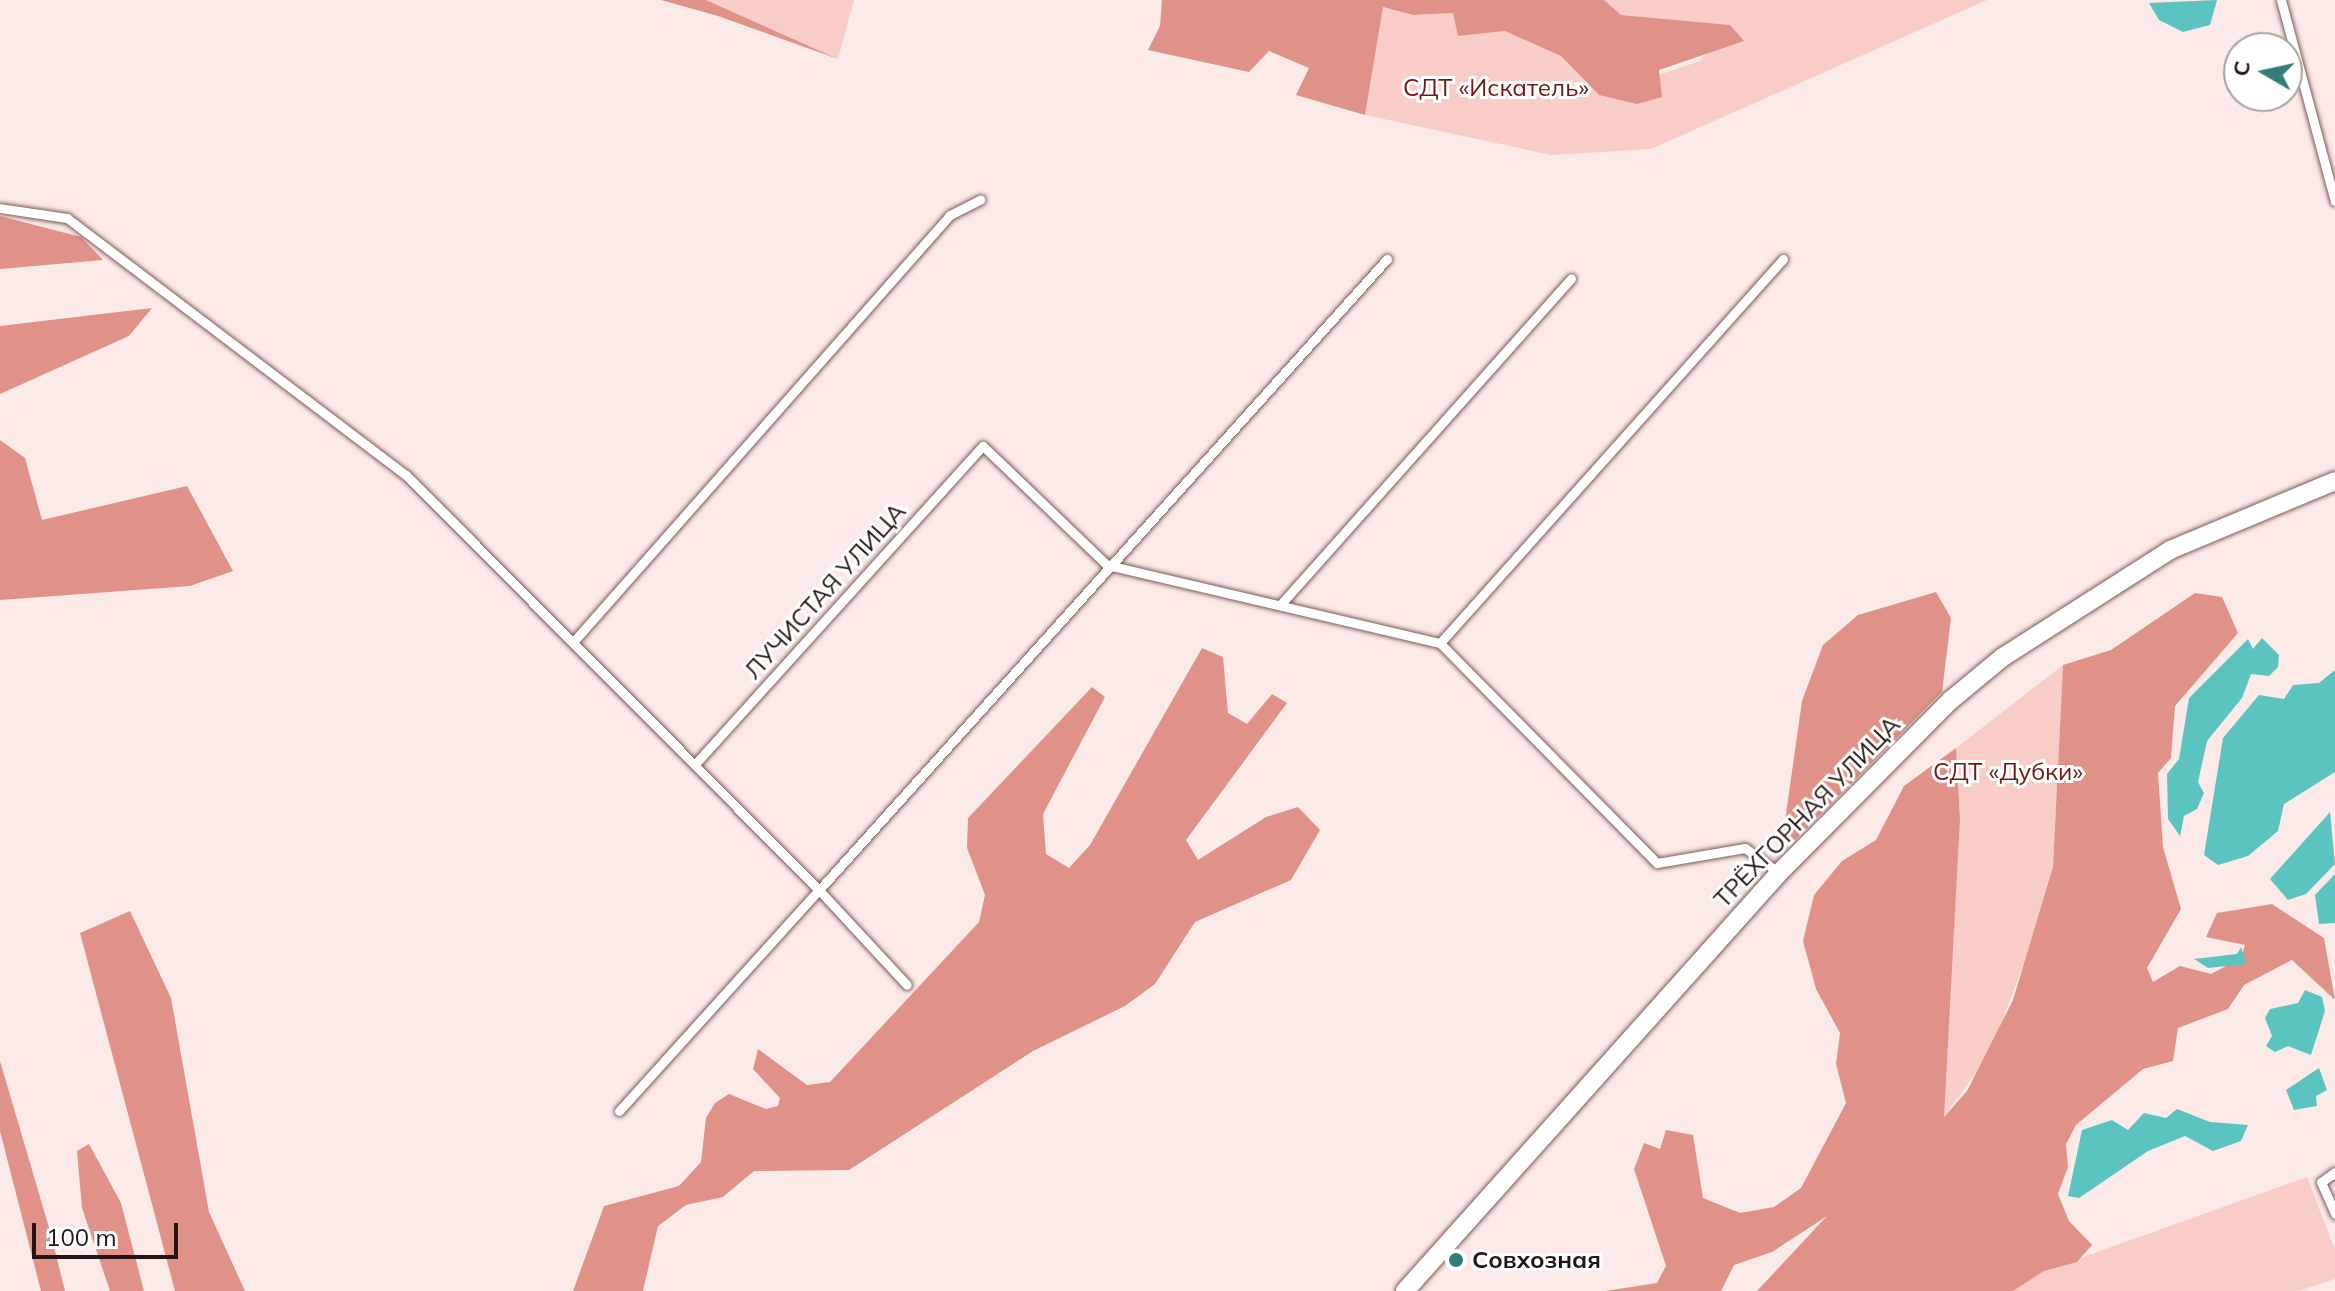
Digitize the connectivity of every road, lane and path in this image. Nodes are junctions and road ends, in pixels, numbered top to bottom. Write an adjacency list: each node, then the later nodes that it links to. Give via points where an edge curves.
1 (2281, 0): 3 (street)
2 (980, 200): 11 (street, via 950,215)
3 (2335, 201)
4 (0, 208): 11 (street, via 67,218 318,405 406,475)
5 (1387, 259): 9 (street)
6 (1783, 259): 12 (street)
7 (1571, 279): 10 (street)
8 (2335, 481): 14 (highway, ТРЁХГОРНАЯ УЛИЦА, via 2170,550 2003,657 1902,745)
9 (1107, 565): 10 (street); 13 (street, ЛУЧИСТАЯ УЛИЦА, via 983,446); 15 (street)
10 (1281, 604): 12 (street)
11 (574, 641): 13 (street)
12 (1440, 643): 14 (street, via 1650,859 1676,865 1745,848)
13 (697, 762): 15 (street)
14 (1779, 873): 20 (highway, ТРЁХГОРНАЯ УЛИЦА)
15 (819, 890): 16 (street); 17 (street)
16 (907, 985)
17 (619, 1111)
18 (2335, 1172): 19 (street, via 2321,1182)
19 (2335, 1214)
20 (1405, 1291)

